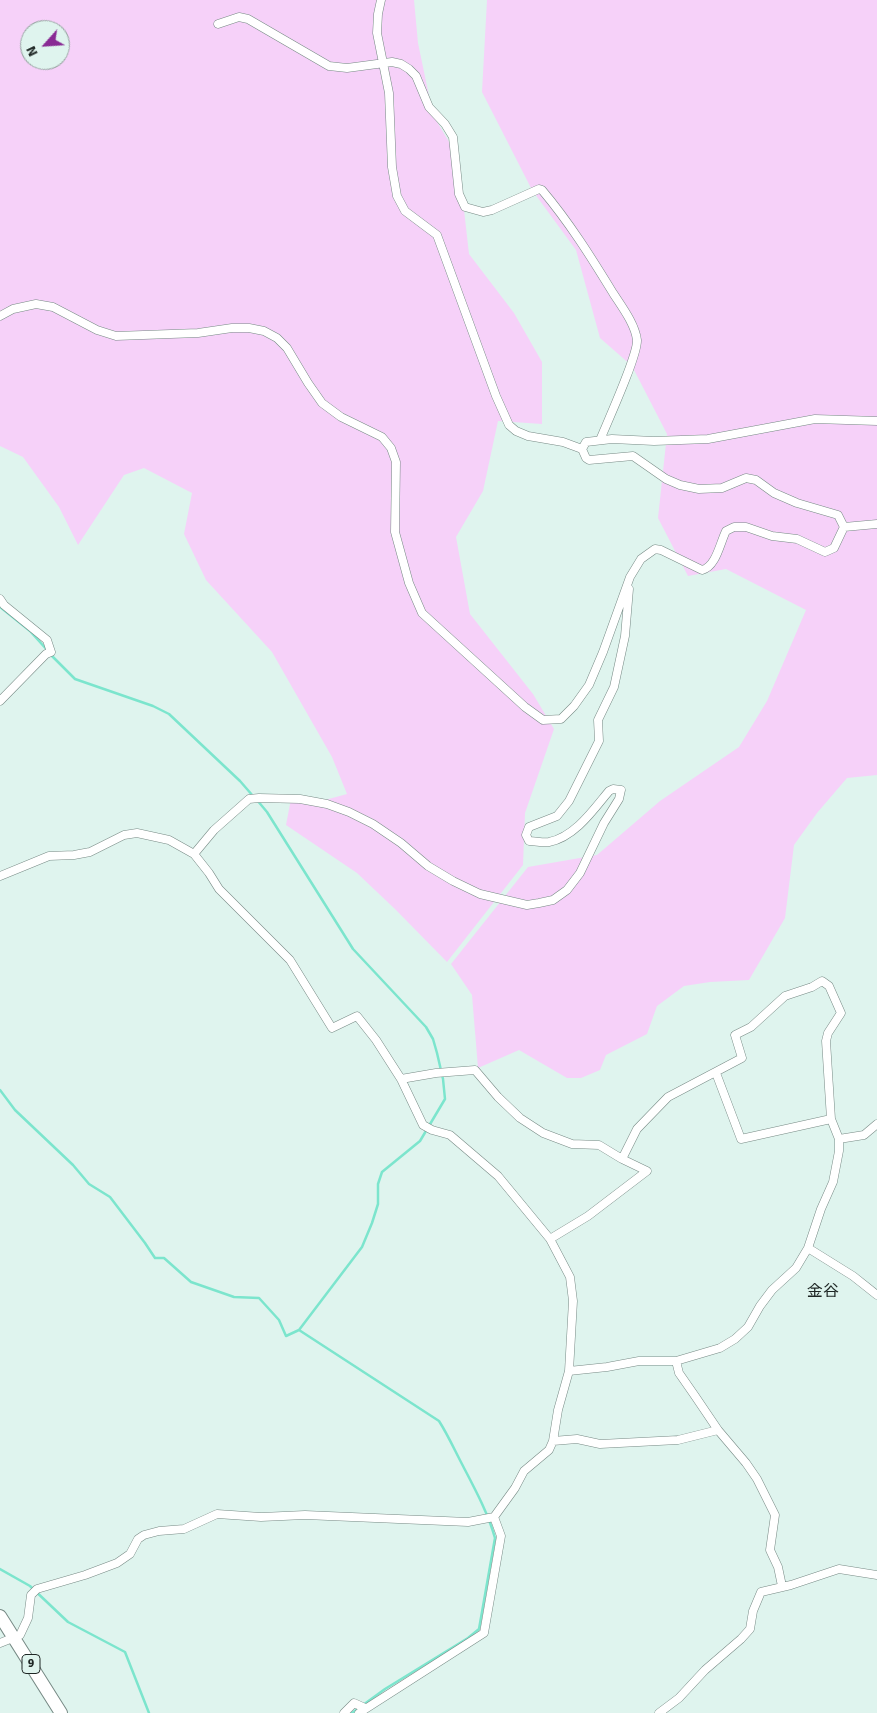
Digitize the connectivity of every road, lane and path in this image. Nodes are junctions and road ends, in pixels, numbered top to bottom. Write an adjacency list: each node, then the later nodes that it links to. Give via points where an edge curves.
1 (381, 0): 3 (street, via 377,33)
2 (218, 24): 3 (street, via 239,17 248,19 328,66 347,68)
3 (382, 63): 6 (street, via 401,64 416,76 429,107 453,137 458,194 465,208 483,212 492,210 542,190 574,232 628,318 637,340 636,347); 7 (street, via 389,93 392,167 397,196 405,211 437,235 508,425 528,436)
4 (0, 316): 10 (street, via 13,309 36,304 53,308 116,336 249,328 277,338 287,348 322,403 341,417 382,437 391,448 396,462 395,532 409,583 422,613 525,708 543,720 561,720 590,685)
5 (877, 421): 6 (street, via 815,418 708,439)
6 (600, 440): 7 (street, via 586,442)
7 (582, 449): 9 (street, via 589,460 633,456 666,478 699,489 722,488 746,478 756,480 796,503 838,515)
8 (877, 524): 9 (street)
9 (844, 527): 10 (street, via 834,548 825,552 797,538 734,527 726,531 708,569 702,570 654,549 640,559)
10 (630, 577): 13 (street, via 625,636 614,687 598,720 599,741 569,801 557,816 529,827 526,835 529,841 549,842 569,833 588,817 609,791 621,790 580,873 567,890 553,900 527,905 480,894 428,866 373,824 327,804 300,799 249,799 214,830)
11 (0, 599): 12 (street, via 48,640 51,652)
12 (0, 701)
13 (194, 854): 14 (street, via 169,840 124,834 90,852 49,856); 16 (street, via 219,889 290,960 332,1028 357,1016)
14 (0, 876)
15 (716, 1073): 17 (street, via 741,1139); 17 (street, via 742,1058 735,1035 751,1027 785,996 822,981 829,986 841,1013 826,1041); 20 (street, via 668,1097 638,1129)
16 (401, 1079): 20 (street, via 475,1070 503,1103 543,1133 572,1144 599,1145); 21 (street, via 423,1125 450,1135 498,1176)
17 (831, 1119): 19 (street)
18 (877, 1124): 19 (street, via 864,1135)
19 (839, 1139): 22 (street, via 833,1182)
20 (622, 1159): 21 (street, via 647,1172 588,1216)
21 (550, 1239): 25 (street, via 570,1277 573,1301)
22 (808, 1248): 23 (street, via 853,1276); 24 (street, via 796,1268 772,1290 748,1327 735,1339 720,1348)
23 (877, 1296)
24 (676, 1361): 25 (street, via 639,1361); 26 (street, via 680,1373)
25 (569, 1371): 27 (street)
26 (718, 1430): 27 (street, via 678,1440 600,1444 577,1439); 30 (street, via 757,1479 775,1514 770,1550)
27 (553, 1441): 28 (street, via 549,1450 524,1471)
28 (494, 1518): 32 (street, via 468,1522 217,1514 184,1529 144,1535 138,1538 130,1554 117,1563 37,1589 31,1596 28,1618 20,1635); 34 (street, via 501,1536 484,1633)
29 (877, 1575): 30 (street, via 839,1569)
30 (782, 1586): 37 (street, via 761,1592 753,1610 750,1629 679,1698)
31 (0, 1616): 32 (main road, 9)
32 (14, 1638): 33 (street); 35 (main road, 9)
33 (0, 1643)
34 (362, 1710): 36 (street, via 354,1703)
35 (62, 1713)
36 (344, 1713)
37 (659, 1713)

